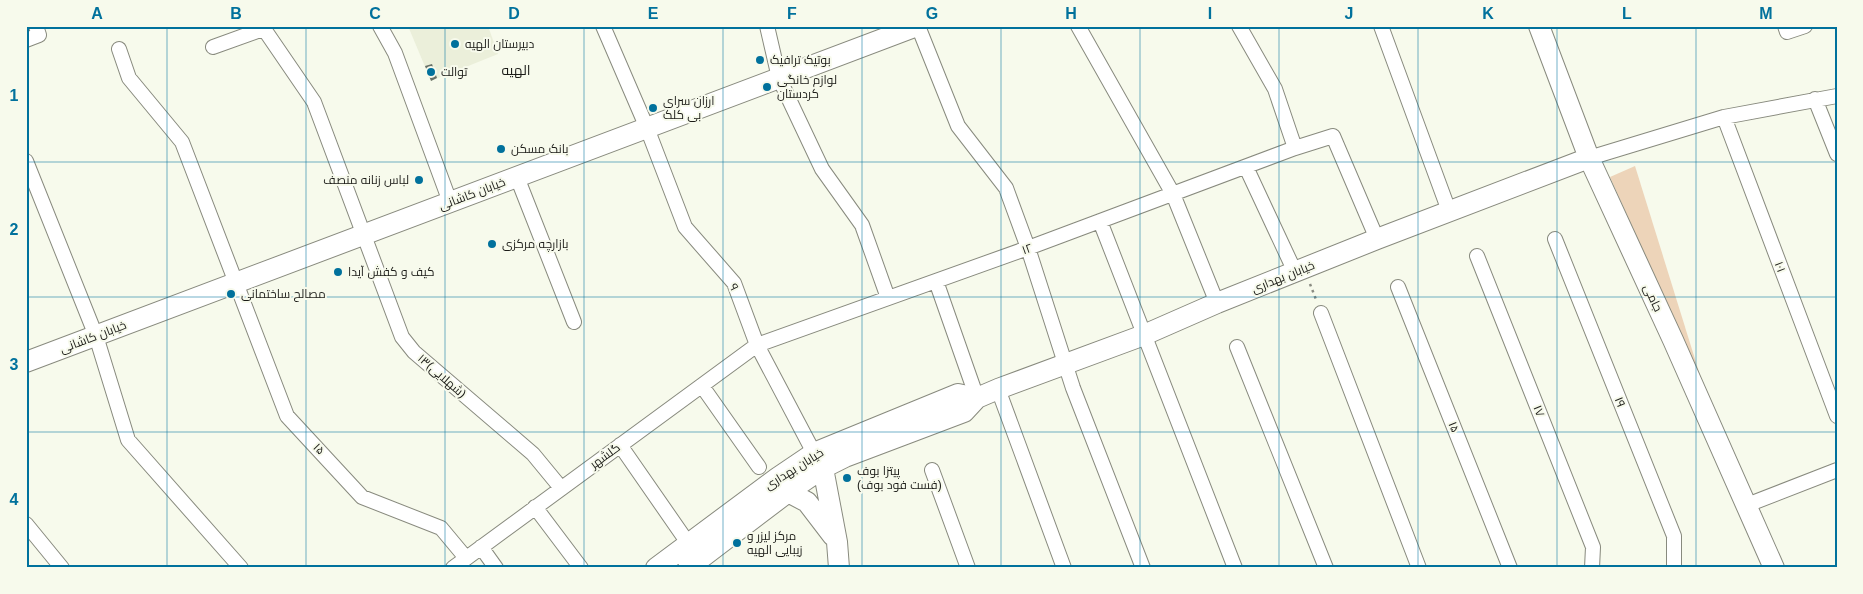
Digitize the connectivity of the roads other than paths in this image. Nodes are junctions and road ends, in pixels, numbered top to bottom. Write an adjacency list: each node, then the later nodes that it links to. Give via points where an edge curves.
1 (380, 26): 26 (street, via 395,53)
2 (604, 26): 18 (street, ۹)
3 (767, 26): 14 (street)
4 (918, 26): 14 (street, خیابان کاشانی); 32 (street, via 958,126 1006,188)
5 (1078, 26): 25 (street)
6 (1239, 26): 19 (street, via 1275,89)
7 (1381, 26): 27 (street)
8 (1539, 26): 21 (street, جامی)
9 (1785, 26): 10 (street, via 1787,32)
10 (1805, 26)
11 (262, 28): 12 (street); 29 (street, ۱۳(شهلایی), via 314,102)
12 (213, 48)
13 (119, 49): 36 (street, via 129,78 182,142)
14 (779, 78): 18 (street, خیابان کاشانی); 38 (street, via 822,169 862,225)
15 (1837, 96): 16 (street)
16 (1815, 99): 17 (street); 20 (street)
17 (1724, 117): 21 (street); 51 (street, ۱۰۱)
18 (647, 128): 24 (street, خیابان کاشانی); 44 (street, ۹, via 685,227 734,283)
19 (1295, 148): 23 (street, ۱۲); 30 (street, ۱۲, via 1333,136)
20 (1837, 154)
21 (1589, 158): 27 (street, خیابان بهداری); 59 (street, جامی)
22 (26, 161): 43 (street)
23 (1246, 167): 25 (street, ۱۲); 34 (street)
24 (517, 177): 26 (street, خیابان کاشانی); 41 (street)
25 (1173, 194): 28 (street, ۱۲); 39 (street)
26 (450, 202): 29 (street, خیابان کاشانی)
27 (1450, 211): 30 (street, خیابان بهداری)
28 (1100, 221): 32 (street, ۱۲); 42 (street)
29 (364, 235): 36 (street, خیابان کاشانی); 58 (street, ۱۳(شهلایی), via 402,336 414,352 533,454)
30 (1377, 239): 34 (street, خیابان بهداری)
31 (1555, 239): 83 (street, ۱۹, via 1674,536)
32 (1028, 248): 35 (street, ۱۲); 47 (street)
33 (1477, 256): 82 (street, ۱۷, via 1593,547)
34 (1300, 270): 39 (street, خیابان بهداری)
35 (936, 281): 38 (street, ۱۲); 50 (street)
36 (236, 283): 43 (street, خیابان کاشانی); 65 (street, ۱۵, via 287,416 362,497 442,528)
37 (1398, 287): 81 (street, ۱۵)
38 (888, 298): 44 (street, ۱۲)
39 (1217, 303): 42 (street, خیابان بهداری)
40 (1321, 313): 80 (street)
41 (574, 322)
42 (1144, 335): 47 (street, خیابان بهداری); 78 (street)
43 (96, 336): 46 (street, خیابان کاشانی); 68 (street, via 128,440)
44 (757, 345): 48 (street, گلشهر); 53 (street, ۹)
45 (1237, 347): 79 (street)
46 (26, 362)
47 (1065, 363): 49 (street, خیابان بهداری); 77 (street)
48 (702, 386): 52 (street, گلشهر); 54 (street)
49 (998, 389): 50 (street, خیابان بهداری); 76 (street)
50 (977, 398): 53 (street, خیابان بهداری, via 964,412 845,457)
51 (1837, 416)
52 (620, 445): 58 (street, گلشهر); 63 (street)
53 (818, 461): 57 (street, خیابان بهداری); 62 (street)
54 (759, 467)
55 (932, 470): 75 (street)
56 (1837, 470): 59 (street)
57 (783, 485): 62 (street, via 807,502); 63 (street, خیابان بهداری); 73 (street, خیابان بهداری)
58 (561, 488): 60 (street, گلشهر)
59 (1747, 505): 66 (street, جامی)
60 (535, 507): 64 (street, گلشهر); 71 (street)
61 (26, 524): 67 (street)
62 (837, 542): 74 (street)
63 (688, 543): 72 (street, خیابان بهداری)
64 (481, 547): 65 (street, گلشهر); 70 (street)
65 (466, 558): 69 (street, گلشهر)
66 (1770, 565)
67 (62, 568)
68 (241, 568)
69 (453, 568)
70 (496, 568)
71 (581, 568)
72 (656, 568)
73 (688, 568)
74 (839, 568)
75 (968, 568)
76 (1064, 568)
77 (1142, 568)
78 (1235, 568)
79 (1326, 568)
80 (1419, 568)
81 (1510, 568)
82 (1592, 568)
83 (1674, 568)

